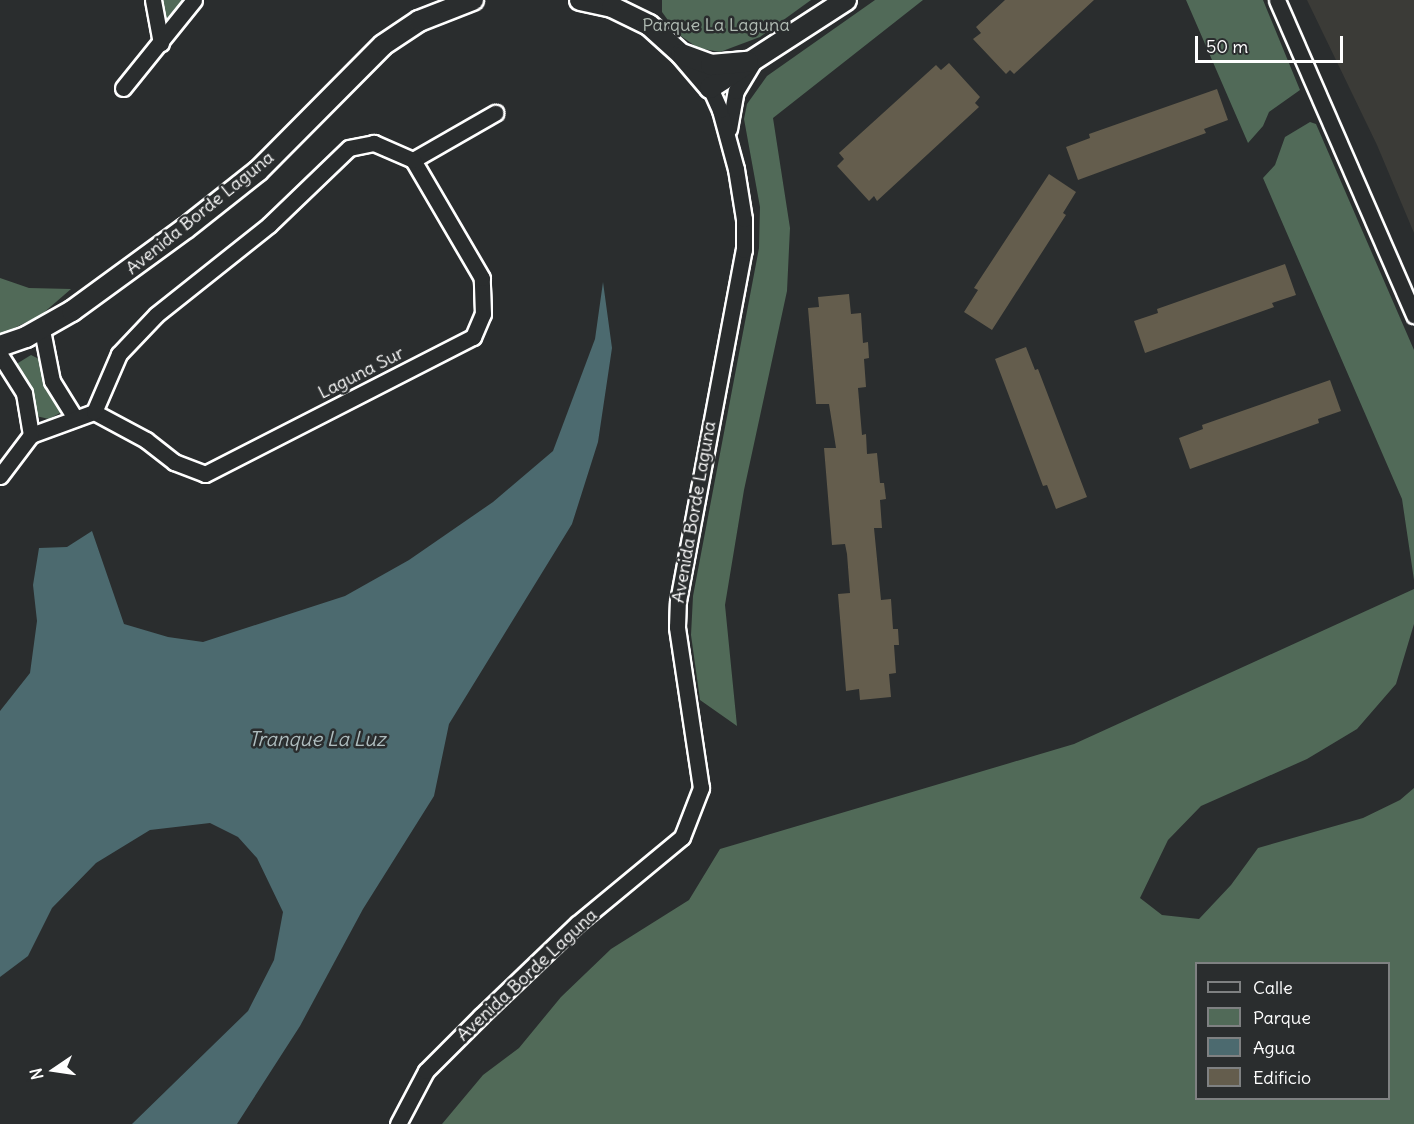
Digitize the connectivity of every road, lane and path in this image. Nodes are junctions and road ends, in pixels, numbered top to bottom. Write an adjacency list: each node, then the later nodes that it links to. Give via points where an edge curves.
1 (153, 0): 8 (street)
2 (194, 0): 8 (street)
3 (472, 0): 17 (street, Avenida Borde Laguna, via 419,21 383,45 258,171 131,269)
4 (580, 0): 7 (street, Avenida Borde Laguna)
5 (846, 0): 10 (street)
6 (1276, 0): 16 (street)
7 (635, 8): 9 (street, Avenida Borde Laguna)
8 (161, 43): 11 (street)
9 (681, 54): 10 (street, via 711,65); 12 (street, Avenida Borde Laguna)
10 (754, 62): 12 (street); 14 (street, via 736,91)
11 (123, 88)
12 (710, 88): 14 (street, Avenida Borde Laguna)
13 (495, 113): 15 (street)
14 (728, 138): 24 (street, Avenida Borde Laguna, via 744,219 744,250 678,601 677,627 701,788 682,837 577,924 426,1071)
15 (413, 160): 20 (street, via 374,143 349,148 269,225 156,315 119,354); 20 (street, Laguna Sur, via 482,278 483,314 473,337 205,474 174,462 146,440)
16 (1414, 315)
17 (42, 330): 18 (street, Avenida Borde Laguna); 21 (street, via 52,381)
18 (0, 346)
19 (0, 355): 22 (street, via 24,393)
20 (94, 412): 21 (street)
21 (75, 418): 22 (street)
22 (31, 435): 23 (street)
23 (0, 476)
24 (398, 1124)

